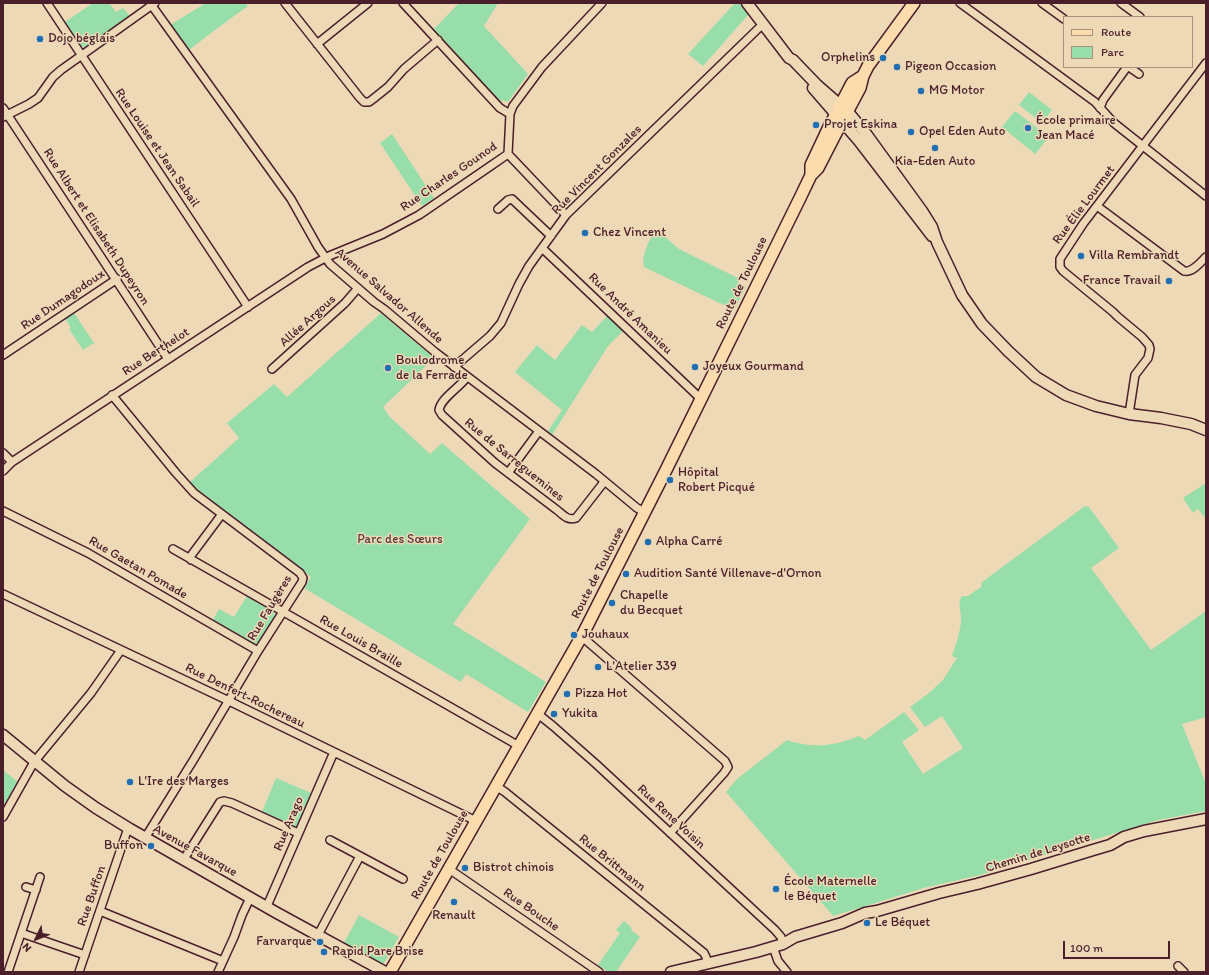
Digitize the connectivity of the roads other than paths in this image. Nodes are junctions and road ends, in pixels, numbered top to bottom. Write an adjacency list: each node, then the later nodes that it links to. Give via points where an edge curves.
1 (47, 3): 17 (street, Rue Louise et Jean Sabail)
2 (285, 3): 16 (street)
3 (368, 3): 16 (street)
4 (404, 3): 15 (street)
5 (602, 3): 25 (street, Rue Charles Gounod, via 542,67 513,106)
6 (747, 3): 14 (street)
7 (914, 3): 24 (main road, Route de Toulouse, via 863,76 852,82)
8 (960, 3): 23 (street)
9 (1042, 3): 13 (street)
10 (1121, 3): 12 (street)
11 (152, 4): 17 (street); 36 (street, Avenue Salvador Allende, via 291,199)
12 (1139, 16)
13 (1063, 18)
14 (763, 24): 24 (street, via 789,58 798,64); 32 (street, Rue Vincent Gonzales)
15 (438, 40): 16 (street, via 404,68 388,87 368,102 360,98); 25 (street, via 500,108)
16 (317, 44)
17 (81, 55): 26 (street, via 57,73 38,98); 39 (street, Rue Louise et Jean Sabail)
18 (1206, 63): 27 (street, Rue Élie Lourmet)
19 (1127, 68): 23 (street, via 1103,100)
20 (1130, 68): 21 (street)
21 (1139, 74)
22 (3, 108): 26 (street, Rue Albert et Elisabeth Dupeyron)
23 (1100, 108): 27 (street)
24 (842, 113): 46 (main road, Route de Toulouse, via 811,165 811,175); 47 (street, via 859,141 937,242 962,294 982,324 1036,376 1066,395)
25 (510, 114): 28 (street, Rue Charles Gounod)
26 (5, 116): 37 (street, Rue Albert et Elisabeth Dupeyron)
27 (1143, 147): 29 (street); 30 (street, Rue Élie Lourmet)
28 (508, 154): 32 (street); 36 (street, Rue Charles Gounod, via 419,215 383,234)
29 (1206, 196)
30 (1097, 206): 35 (street, via 1184,271 1191,270); 47 (street, Rue Élie Lourmet, via 1061,256 1060,263 1063,271 1149,345 1148,358 1135,375)
31 (498, 209): 33 (street, via 512,199)
32 (566, 215): 33 (street, Rue Vincent Gonzales)
33 (551, 236): 34 (street, Rue Vincent Gonzales)
34 (542, 248): 42 (street, Rue Vincent Gonzales, via 524,274 501,322 490,336); 46 (street, Rue André Amanieu)
35 (1206, 257)
36 (326, 258): 38 (street, Avenue Salvador Allende); 39 (street, Rue Berthelot)
37 (116, 279): 40 (street, Rue Dumagodoux); 41 (street, Rue Albert et Elisabeth Dupeyron)
38 (358, 288): 42 (street, Avenue Salvador Allende); 43 (street, Allée Argous)
39 (248, 307): 41 (street, Rue Berthelot)
40 (3, 355)
41 (168, 359): 45 (street, Rue Berthelot)
42 (454, 367): 44 (street, Avenue Salvador Allende)
43 (272, 370)
44 (467, 377): 49 (street, Avenue Salvador Allende); 53 (street, Rue de Sarreguemines, via 440,404 439,410)
45 (112, 396): 51 (street, Rue Berthelot); 57 (street, Rue Faugères, via 194,493)
46 (701, 399): 56 (main road, Route de Toulouse)
47 (1129, 414): 48 (street, via 1191,424)
48 (1206, 430)
49 (539, 431): 53 (street); 54 (street, Avenue Salvador Allende)
50 (3, 452): 51 (street)
51 (12, 462): 52 (street, Rue Berthelot)
52 (3, 471)
53 (508, 473): 54 (street, Rue de Sarreguemines, via 570,519 579,516)
54 (604, 482): 56 (street, Avenue Salvador Allende)
55 (3, 511): 64 (street, Rue Gaetan Pomade, via 88,553)
56 (645, 512): 62 (main road, Route de Toulouse)
57 (222, 514): 59 (street, via 190,557); 61 (street, Rue Faugères, via 302,575 302,582)
58 (173, 549): 59 (street, Rue Louis Braille)
59 (192, 560): 61 (street, Rue Louis Braille)
60 (3, 594): 63 (street, Rue Denfert-Rochereau)
61 (283, 611): 64 (street, Rue Faugères); 68 (street, Rue Louis Braille)
62 (581, 637): 66 (main road, Route de Toulouse); 77 (street, via 725,761 728,767)
63 (121, 650): 65 (street, Rue Denfert-Rochereau); 70 (street, via 91,692)
64 (258, 651): 65 (street, Rue Faugères)
65 (229, 701): 69 (street, Rue Denfert-Rochereau); 78 (street, Rue Faugères)
66 (538, 714): 68 (main road, Route de Toulouse); 77 (street, Rue Rene Voisin)
67 (3, 735): 70 (street, Avenue Favarque)
68 (520, 746): 71 (main road, Route de Toulouse)
69 (334, 752): 74 (street, Rue Denfert-Rochereau); 76 (street, Rue Arago)
70 (34, 762): 72 (street); 75 (street, Avenue Favarque)
71 (496, 786): 74 (main road, Route de Toulouse); 96 (street, Rue Brittmann, via 704,953)
72 (3, 817)
73 (1206, 819): 92 (street, Chemin de Leysotte, via 1132,834 1086,853 978,884 939,892 877,911 844,929 797,943)
74 (476, 821): 82 (main road, Route de Toulouse)
75 (128, 828): 78 (street, Avenue Favarque); 89 (street, Rue Buffon)
76 (298, 833): 81 (street, via 224,801 220,802); 88 (street, Rue Arago)
77 (670, 833): 92 (street, Rue Rene Voisin, via 775,930)
78 (145, 838): 81 (street, Avenue Favarque)
79 (330, 840): 80 (street)
80 (360, 856): 84 (street); 91 (street)
81 (184, 859): 87 (street, Avenue Favarque)
82 (449, 869): 102 (main road, Route de Toulouse); 103 (street, Rue Bouche)
83 (40, 877): 86 (street)
84 (403, 879)
85 (26, 887): 86 (street)
86 (36, 890): 90 (street)
87 (250, 898): 88 (street, Avenue Favarque); 95 (street)
88 (267, 906): 91 (street, Avenue Favarque)
89 (100, 911): 94 (street, Rue Buffon); 95 (street)
90 (22, 933): 94 (street); 98 (street)
91 (318, 935): 101 (street, Avenue Favarque)
92 (783, 944): 93 (street, Chemin de Leysotte)
93 (773, 947): 96 (street, Chemin de Leysotte); 105 (street, via 778,961)
94 (85, 955): 99 (street, Rue Buffon)
95 (223, 961): 100 (street)
96 (708, 963): 104 (street, Chemin de Leysotte)
97 (1178, 966): 106 (street)
98 (8, 972)
99 (79, 972)
100 (218, 972)
101 (385, 972)
102 (390, 972)
103 (599, 972)
104 (671, 972)
105 (787, 972)
106 (1184, 972)

